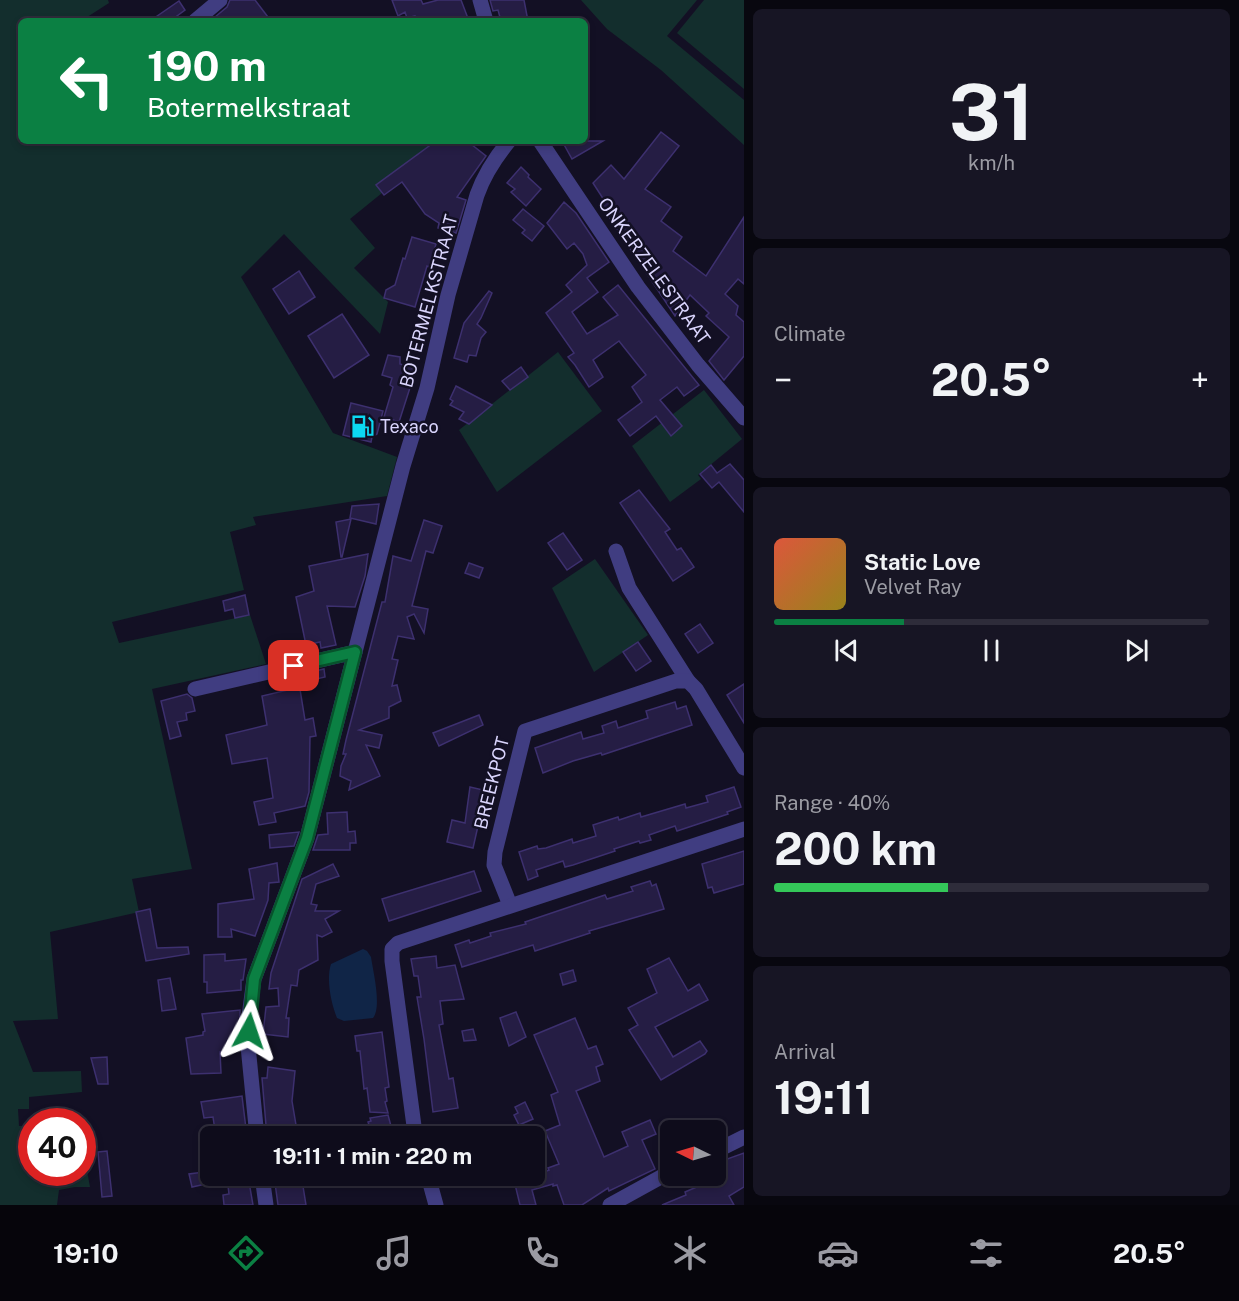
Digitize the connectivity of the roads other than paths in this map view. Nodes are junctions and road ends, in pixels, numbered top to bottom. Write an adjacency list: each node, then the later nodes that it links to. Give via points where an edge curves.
1 (220, 0): 3 (street)
2 (480, 0): 4 (street)
3 (199, 18)
4 (485, 18)
5 (507, 144): 9 (street, BOTERMELKSTRAAT, via 477,195)
6 (542, 144): 7 (street, ONKERZELESTRAAT, via 638,287)
7 (744, 418)
8 (616, 551): 10 (street, via 629,588)
9 (355, 652): 11 (street); 15 (street, BOTERMELKSTRAAT, via 307,838 254,979 248,1046)
10 (688, 681): 12 (street); 14 (street, BREEKPOT, via 676,681 525,730 495,852 494,865)
11 (195, 689)
12 (744, 768)
13 (744, 829): 14 (street)
14 (510, 905): 16 (street, via 398,943 392,949)
15 (256, 1126)
16 (415, 1126)
17 (744, 1137): 18 (street)
18 (726, 1146)
19 (660, 1178): 24 (street)
20 (263, 1186): 22 (street)
21 (431, 1186): 23 (street)
22 (266, 1205)
23 (436, 1205)
24 (610, 1205)

